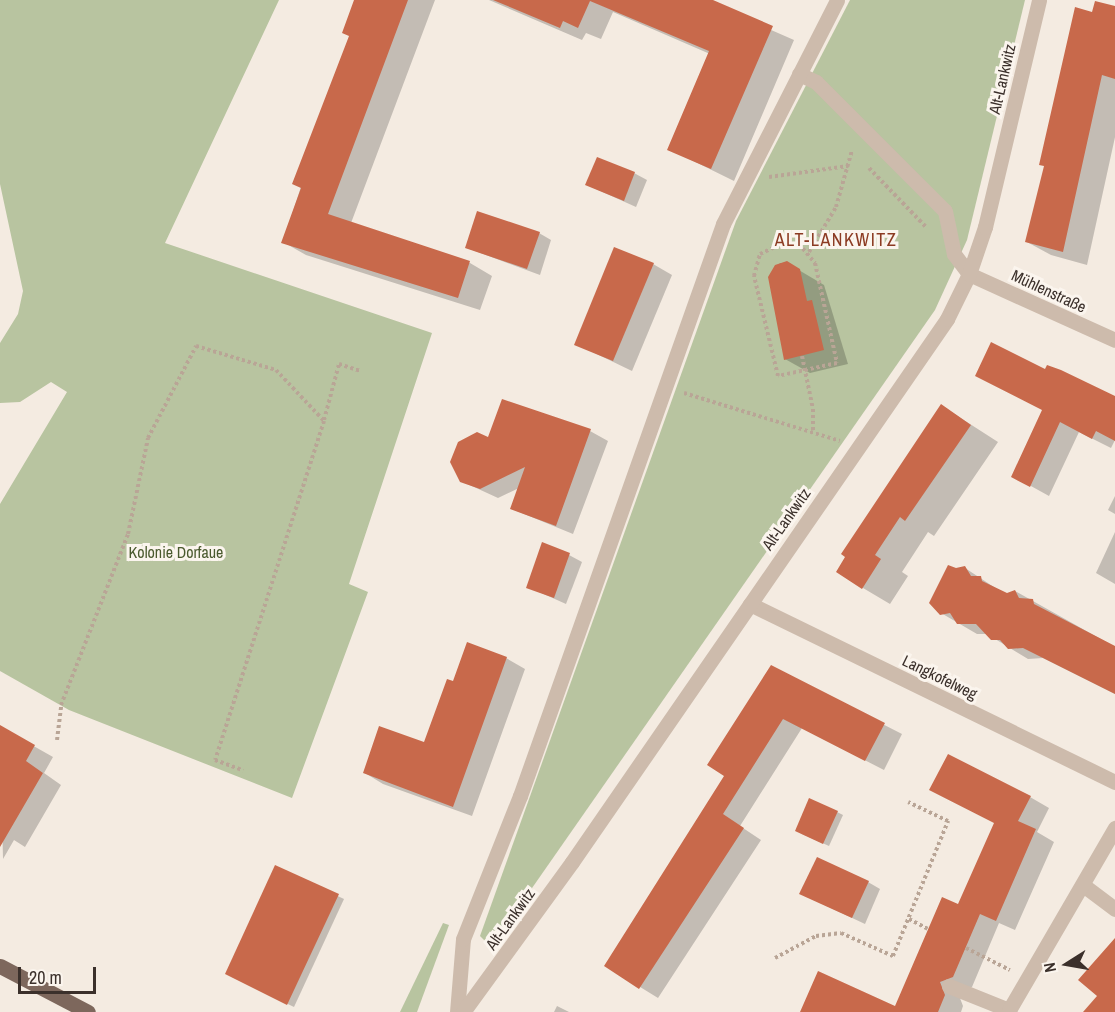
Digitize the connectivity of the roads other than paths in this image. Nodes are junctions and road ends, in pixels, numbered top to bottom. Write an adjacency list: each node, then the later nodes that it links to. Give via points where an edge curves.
1 (1039, 0): 4 (street, Alt-Lankwitz, via 988,216)
2 (835, 1): 3 (street, Alt-Lankwitz)
3 (799, 74): 4 (street, via 816,82 945,211 954,254); 14 (street, Alt-Lankwitz, via 723,224 520,796 463,939)
4 (969, 274): 5 (street, Mühlenstraße); 6 (street, Alt-Lankwitz, via 947,319)
5 (1115, 340)
6 (750, 604): 7 (street, Langkofelweg); 15 (street, Alt-Lankwitz, via 560,880)
7 (1115, 782)
8 (1115, 828): 9 (street)
9 (1083, 885): 10 (street); 12 (street, via 1009,1010)
10 (1115, 909)
11 (0, 966): 13 (main road)
12 (949, 986)
13 (88, 1012)
14 (457, 1012)
15 (463, 1012)

